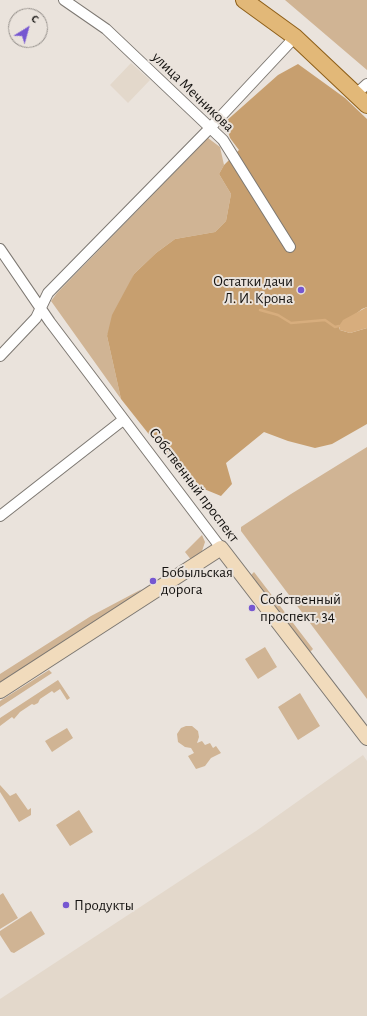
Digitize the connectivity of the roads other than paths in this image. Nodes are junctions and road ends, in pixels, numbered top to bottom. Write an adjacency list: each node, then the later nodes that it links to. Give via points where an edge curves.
1 (64, 0): 5 (street, улица Мечникова, via 106,29)
2 (244, 0): 3 (main road)
3 (295, 37): 4 (main road); 5 (street)
4 (363, 95)
5 (210, 128): 6 (street, улица Мечникова, via 223,140); 8 (street, via 48,293)
6 (290, 247)
7 (0, 249): 8 (street, Собственный проспект)
8 (40, 307): 9 (street, via 36,318); 10 (street, Собственный проспект)
9 (0, 356)
10 (123, 420): 11 (street); 12 (street, Собственный проспект)
11 (0, 516)
12 (221, 548): 13 (street); 14 (street, Собственный проспект)
13 (0, 691)
14 (367, 738)

